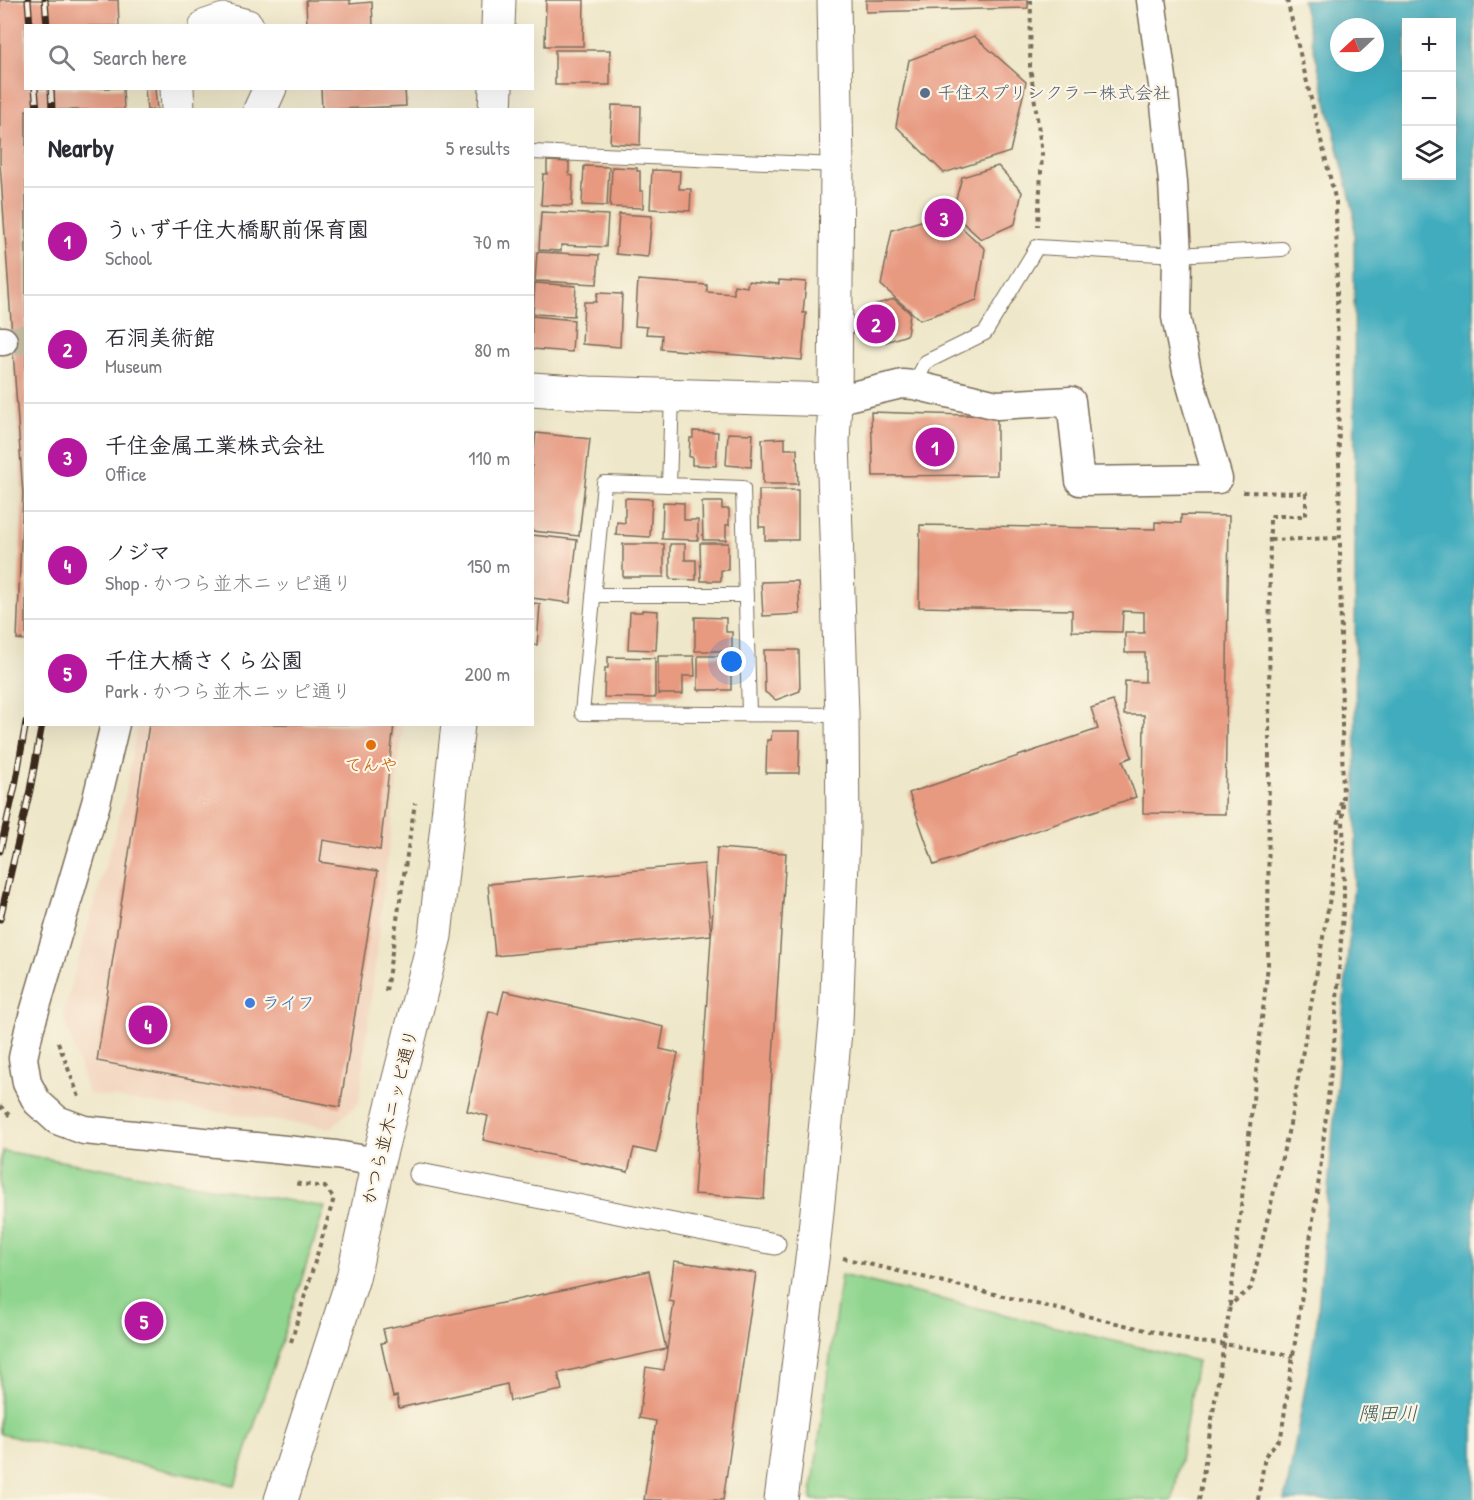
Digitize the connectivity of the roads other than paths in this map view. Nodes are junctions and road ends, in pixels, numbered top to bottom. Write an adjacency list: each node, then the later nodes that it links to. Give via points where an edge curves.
1 (499, 0): 6 (street)
2 (834, 0): 12 (street)
3 (1151, 0): 14 (street, via 1173,182)
4 (212, 24): 5 (street, via 224,20)
5 (239, 24)
6 (498, 24)
7 (269, 90): 9 (street)
8 (496, 90): 10 (street)
9 (261, 108)
10 (495, 108)
11 (534, 152): 12 (lane)
12 (837, 165): 18 (street)
13 (1282, 249): 14 (lane)
14 (1177, 255): 15 (lane, via 1037,247 985,333 926,362); 15 (street, via 1176,317 1218,479 1080,481 1071,401 997,405)
15 (914, 385): 18 (street, via 902,384)
16 (534, 389): 17 (street)
17 (672, 396): 18 (street); 19 (lane)
18 (835, 400): 23 (street, via 833,442)
19 (669, 485): 20 (lane, via 604,483); 21 (lane, via 743,488)
20 (593, 595): 21 (lane); 22 (lane, via 582,712)
21 (746, 595): 22 (lane)
22 (749, 714): 23 (lane)
23 (843, 715): 30 (street, via 836,1022 813,1251)
24 (115, 726): 26 (street, via 93,814 29,1030 24,1058 27,1083 37,1102 57,1120 84,1130)
25 (458, 726): 26 (street, かつら並木ニッピ通り, via 435,936)
26 (378, 1162): 29 (street, かつら並木ニッピ通り, via 353,1278)
27 (420, 1174): 28 (street)
28 (775, 1244)
29 (281, 1500)
30 (781, 1500)

